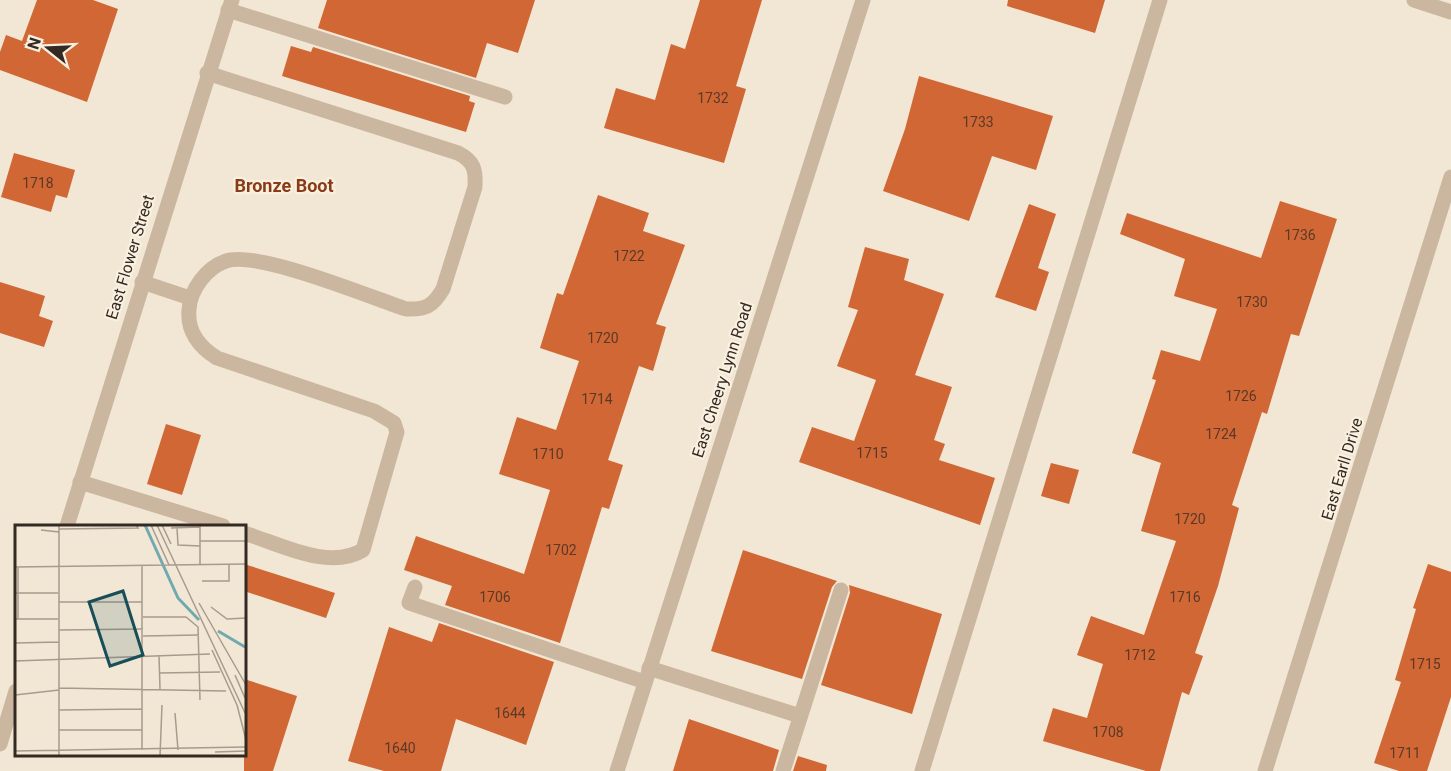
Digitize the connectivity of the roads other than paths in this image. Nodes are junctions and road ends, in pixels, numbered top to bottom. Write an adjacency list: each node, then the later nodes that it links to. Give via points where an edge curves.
1 (863, 0): 17 (street, East Cheery Lynn Road)
2 (1160, 0): 23 (street)
3 (1414, 0): 5 (street)
4 (230, 5): 6 (street, East Flower Street); 7 (street)
5 (1451, 12)
6 (207, 73): 9 (street, East Flower Street); 10 (street, via 458,153 474,165 475,188 443,289 434,303 422,310 406,309 265,262 244,260 226,261 212,270)
7 (505, 97)
8 (1451, 177): 24 (street, East Earll Drive)
9 (142, 282): 10 (street); 11 (street, East Flower Street)
10 (190, 298): 14 (street, via 188,318 194,335 209,353 374,411 394,423 397,432 363,550 334,559)
11 (80, 482): 12 (street, East Flower Street); 13 (street)
12 (67, 525)
13 (220, 525)
14 (246, 534)
15 (414, 587): 17 (street, via 409,603)
16 (841, 590): 19 (street)
17 (647, 675): 19 (street); 21 (street, East Cheery Lynn Road)
18 (15, 694): 20 (street)
19 (800, 716): 22 (street)
20 (0, 744)
21 (617, 771)
22 (783, 771)
23 (922, 771)
24 (1265, 771)

